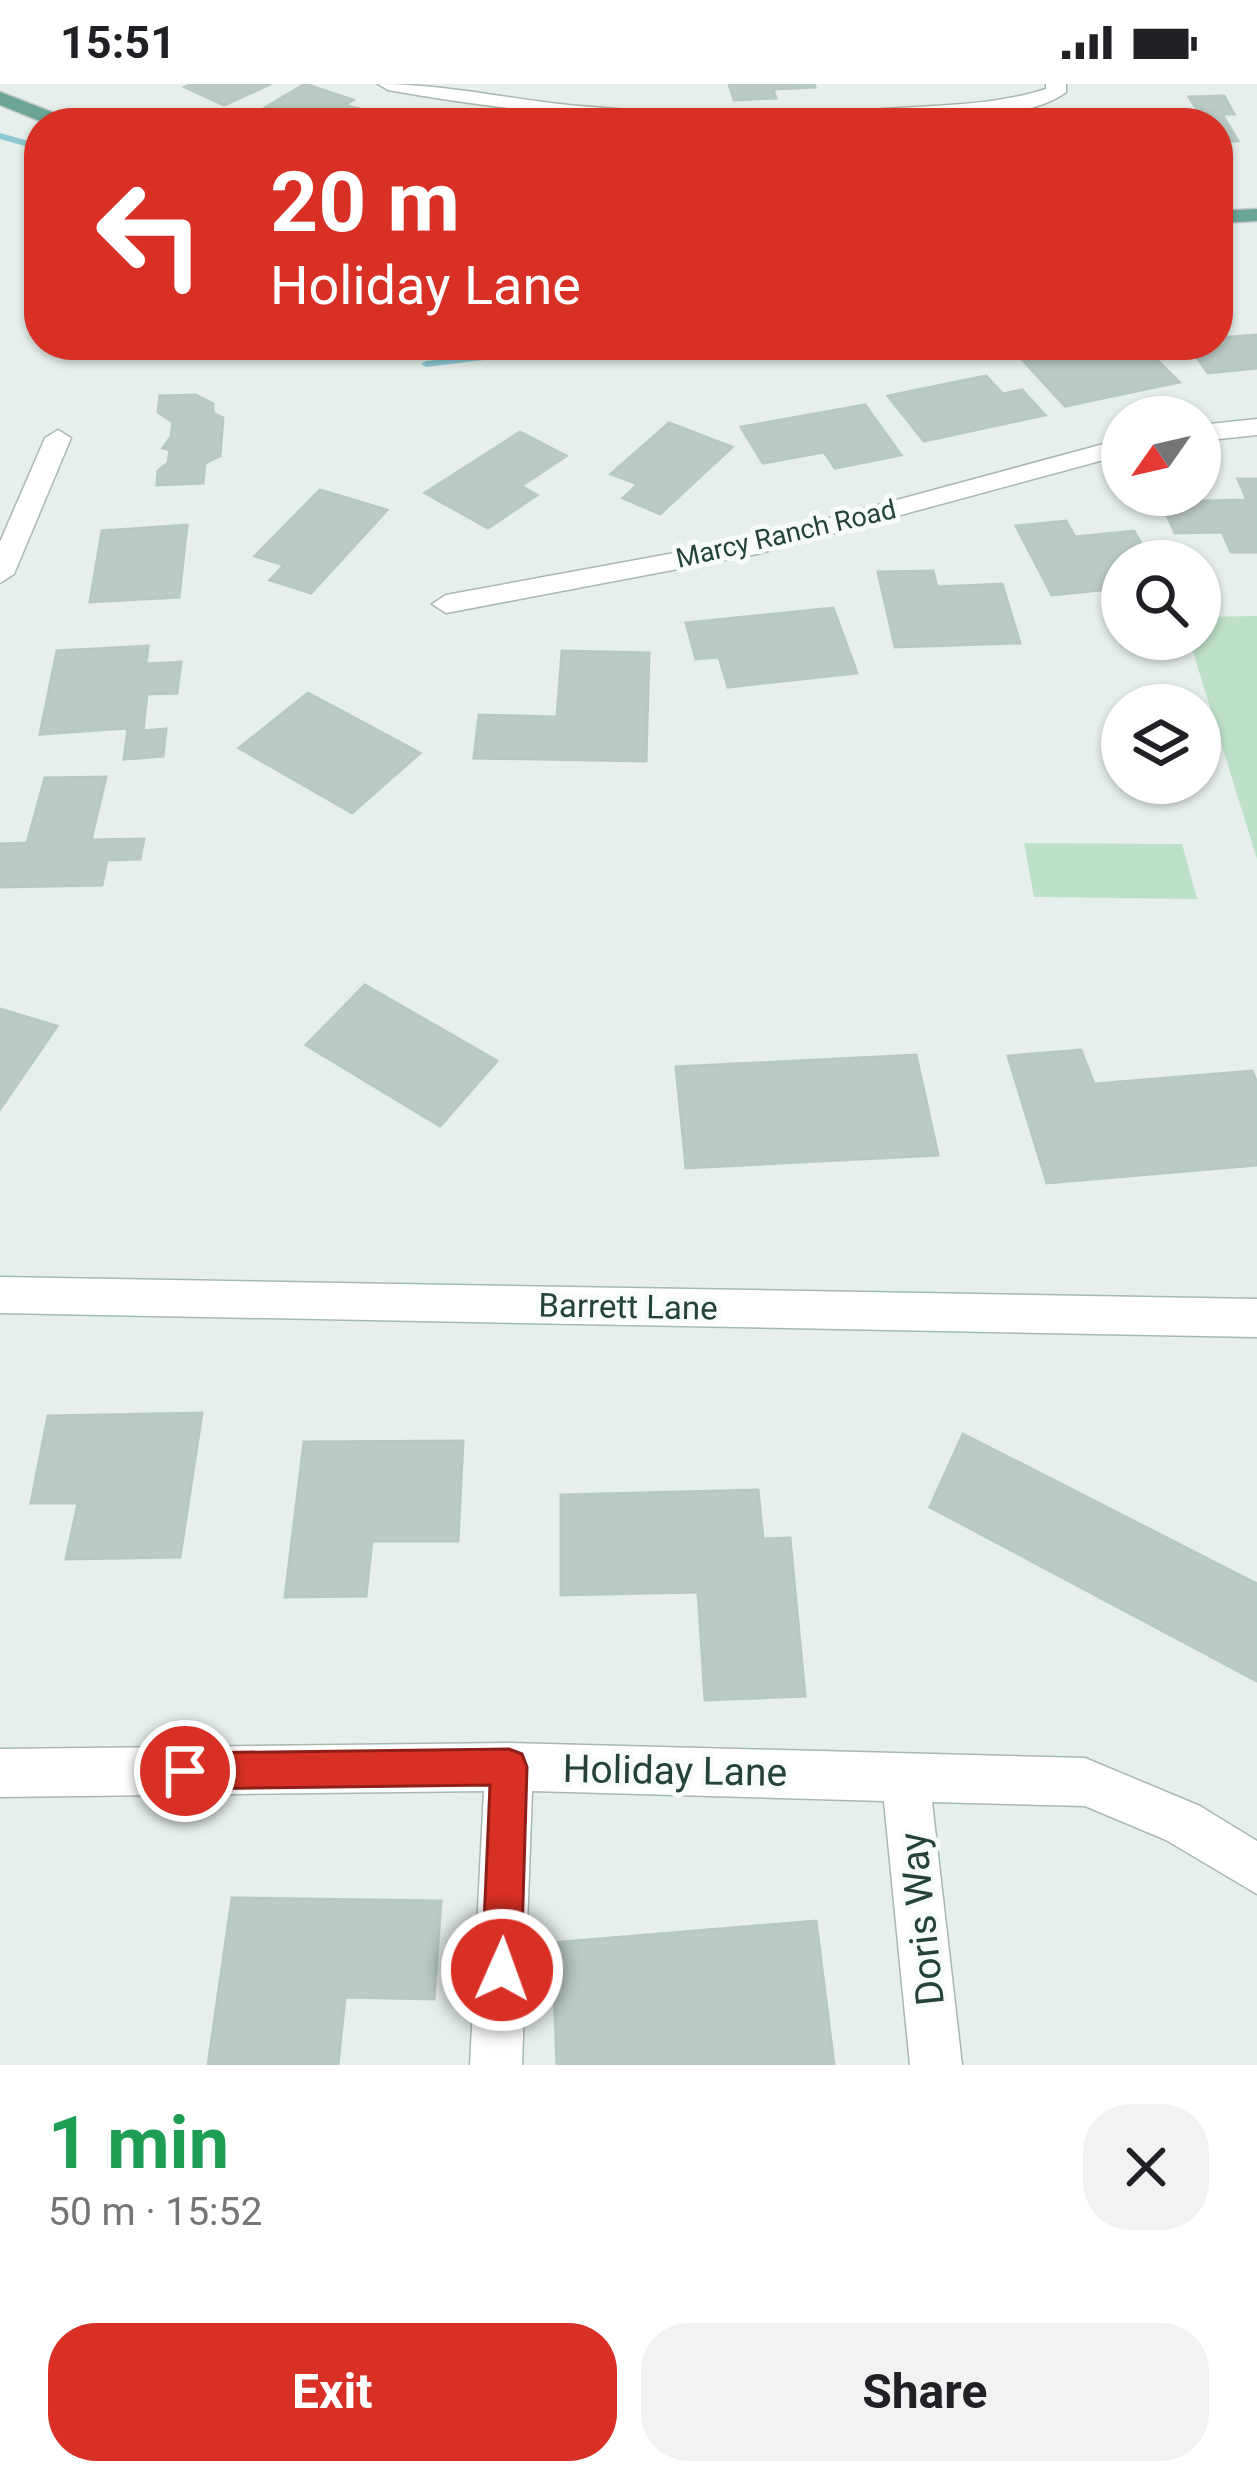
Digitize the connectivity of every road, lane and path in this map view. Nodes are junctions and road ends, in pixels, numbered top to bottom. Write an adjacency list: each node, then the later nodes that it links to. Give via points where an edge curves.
1 (388, 84): 3 (street)
2 (1056, 84): 4 (street, via 1056,92 1026,103)
3 (525, 108)
4 (960, 108)
5 (1257, 427): 6 (street)
6 (1221, 431)
7 (58, 438): 9 (street)
8 (1101, 453): 10 (street, Marcy Ranch Road, via 757,546)
9 (0, 574)
10 (446, 604)
11 (0, 1294): 12 (street, Barrett Lane)
12 (1257, 1318)
13 (509, 1767): 14 (street, Holiday Lane); 15 (street, Holiday Lane); 17 (street)
14 (0, 1773)
15 (905, 1774): 16 (street, Holiday Lane, via 1085,1782 1183,1823); 18 (street, Doris Way)
16 (1257, 1869)
17 (496, 2065)
18 (936, 2065)

